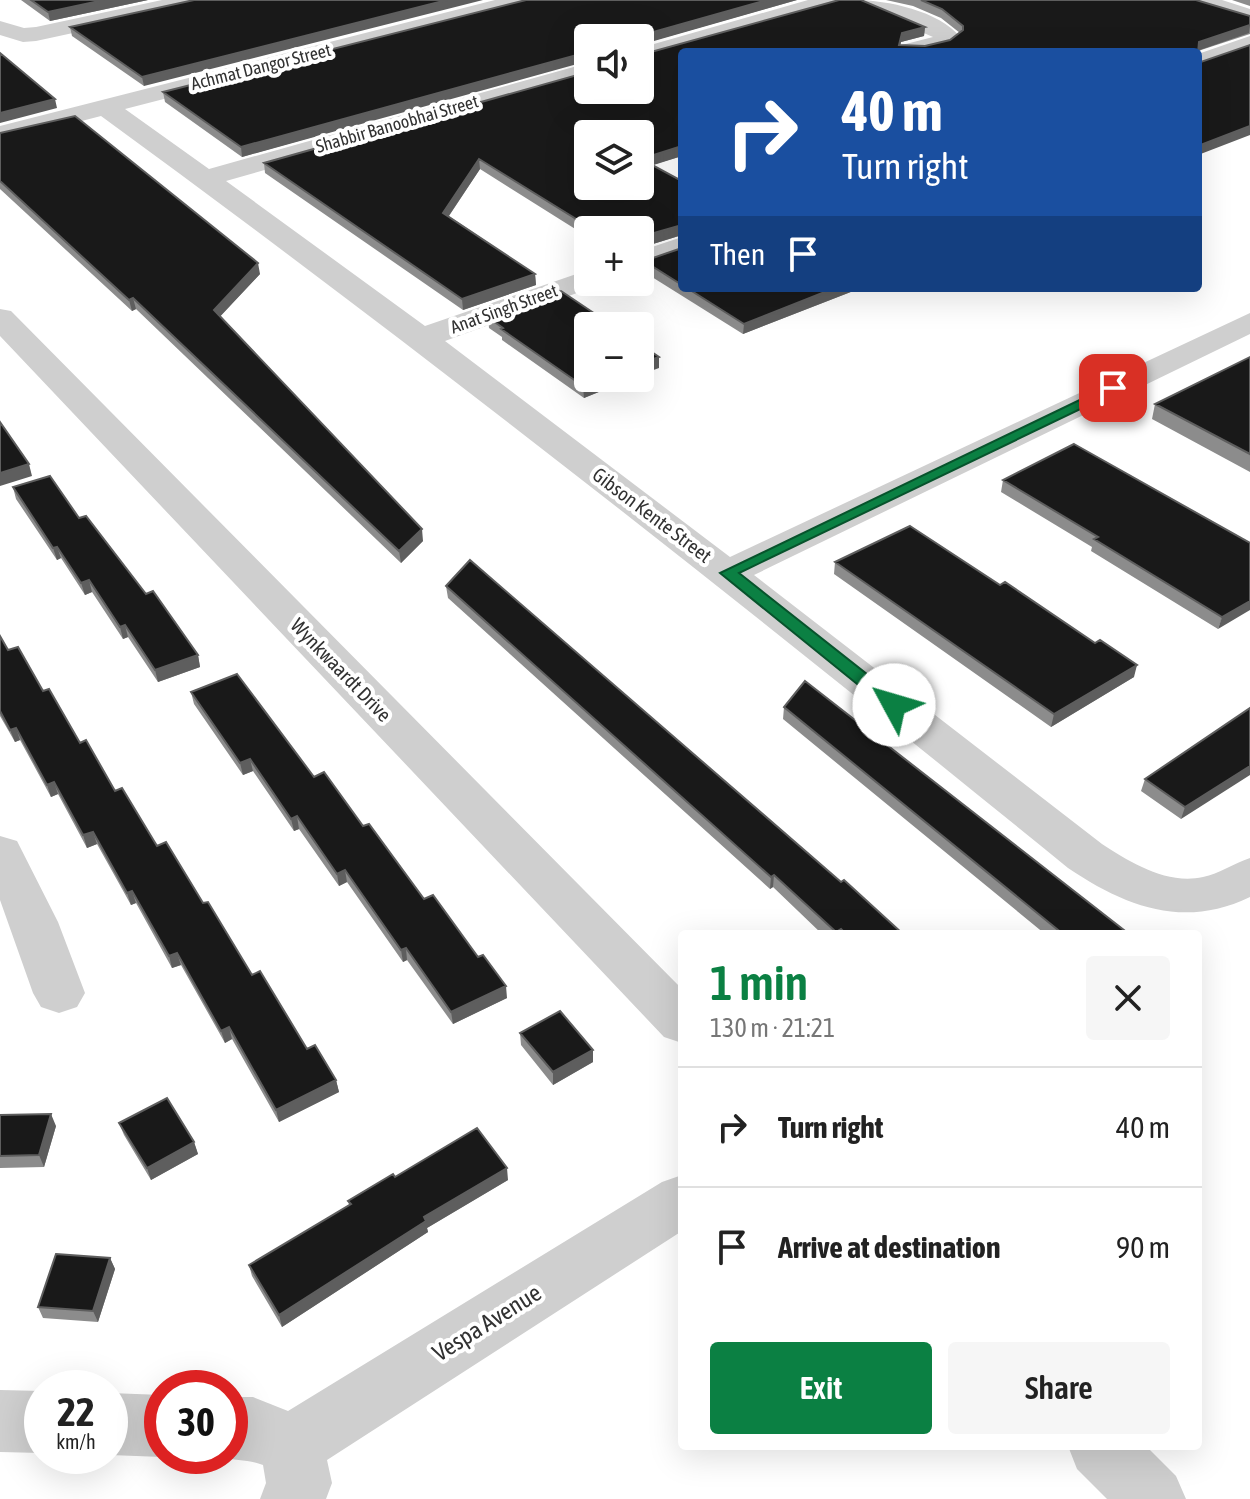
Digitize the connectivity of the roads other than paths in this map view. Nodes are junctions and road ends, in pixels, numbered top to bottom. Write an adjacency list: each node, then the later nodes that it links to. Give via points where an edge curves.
1 (193, 0): 7 (street, via 36,34)
2 (521, 0): 13 (street, Achmat Dangor Street)
3 (833, 0): 10 (street)
4 (867, 0): 9 (street, via 948,37)
5 (1200, 0): 6 (street)
6 (1250, 17)
7 (0, 28)
8 (1250, 43): 11 (street)
9 (918, 48)
10 (654, 51)
11 (1202, 61)
12 (574, 74): 15 (street, Shabbir Banoobhai Street)
13 (105, 107): 14 (street, Achmat Dangor Street); 15 (street, Gibson Kente Street)
14 (0, 134)
15 (206, 178): 21 (street, Gibson Kente Street)
16 (678, 247): 17 (street)
17 (654, 256)
18 (574, 284): 21 (street, Anat Singh Street)
19 (0, 318): 26 (street, Wynkwaardt Drive)
20 (1250, 322): 22 (street)
21 (420, 339): 22 (street, Gibson Kente Street)
22 (728, 573): 24 (street, Gibson Kente Street, via 1111,874 1140,886 1196,896)
23 (0, 853): 25 (street, via 45,944)
24 (1250, 876)
25 (59, 993)
26 (678, 1018)
27 (678, 1203): 32 (street, Vespa Avenue)
28 (0, 1421): 29 (street)
29 (24, 1422)
30 (248, 1428): 32 (street)
31 (1104, 1450): 33 (street)
32 (293, 1472)
33 (1153, 1499)

